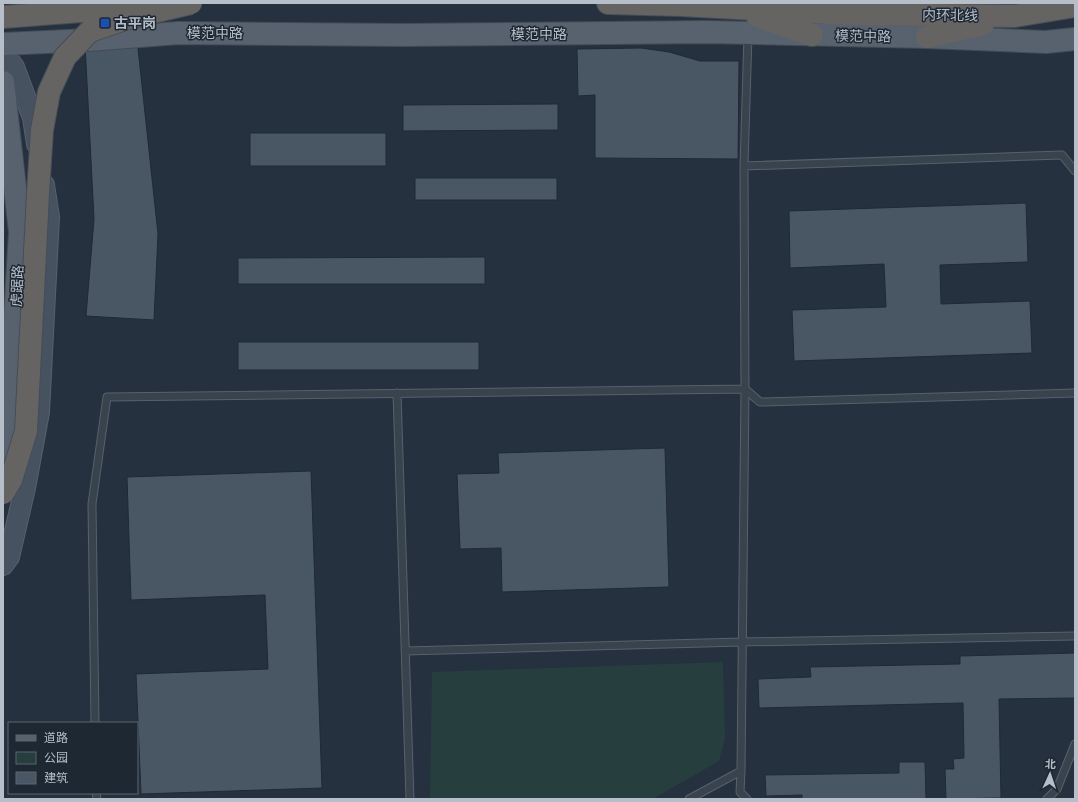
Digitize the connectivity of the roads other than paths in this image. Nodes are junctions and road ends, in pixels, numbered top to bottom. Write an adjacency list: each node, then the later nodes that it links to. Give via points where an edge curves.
1 (46, 3): 12 (main road)
2 (190, 3): 7 (highway, bridge); 25 (highway, bridge, via 128,18 90,31 65,57 49,92 42,130 26,431 11,480)
3 (608, 3): 5 (highway, 内环北线)
4 (1075, 6): 6 (highway, 内环北线)
5 (731, 7): 6 (highway, 内环北线, via 848,14); 9 (highway)
6 (1015, 16): 10 (highway)
7 (3, 17)
8 (748, 34): 9 (main road, 模范中路); 12 (main road, 模范中路, via 178,33); 18 (lane)
9 (812, 35): 10 (main road, 模范中路)
10 (927, 37): 13 (main road, 模范中路)
11 (1075, 39): 13 (main road, 模范中路)
12 (52, 42): 14 (main road, 模范中路)
13 (1046, 42): 15 (lane)
14 (3, 44)
15 (1075, 46)
16 (3, 53): 20 (main road, via 14,67 33,118 49,217)
17 (3, 86): 24 (main road, 虎踞路, via 20,232)
18 (744, 166): 19 (lane, via 1062,155); 21 (lane)
19 (1075, 171)
20 (42, 356): 24 (main road); 26 (main road, via 38,420 9,557)
21 (745, 389): 22 (lane); 23 (lane, via 760,402); 28 (lane)
22 (397, 393): 29 (lane); 30 (lane, via 107,397 92,504)
23 (1075, 393)
24 (11, 395): 25 (main road, 虎踞路)
25 (3, 492)
26 (3, 565)
27 (1075, 636): 28 (lane)
28 (742, 642): 29 (lane); 32 (lane)
29 (405, 651): 33 (lane)
30 (95, 722)
31 (1075, 744): 36 (lane, via 1057,788)
32 (741, 771): 34 (lane); 35 (lane, via 740,792)
33 (410, 799)
34 (689, 799)
35 (747, 799)
36 (1047, 799)

